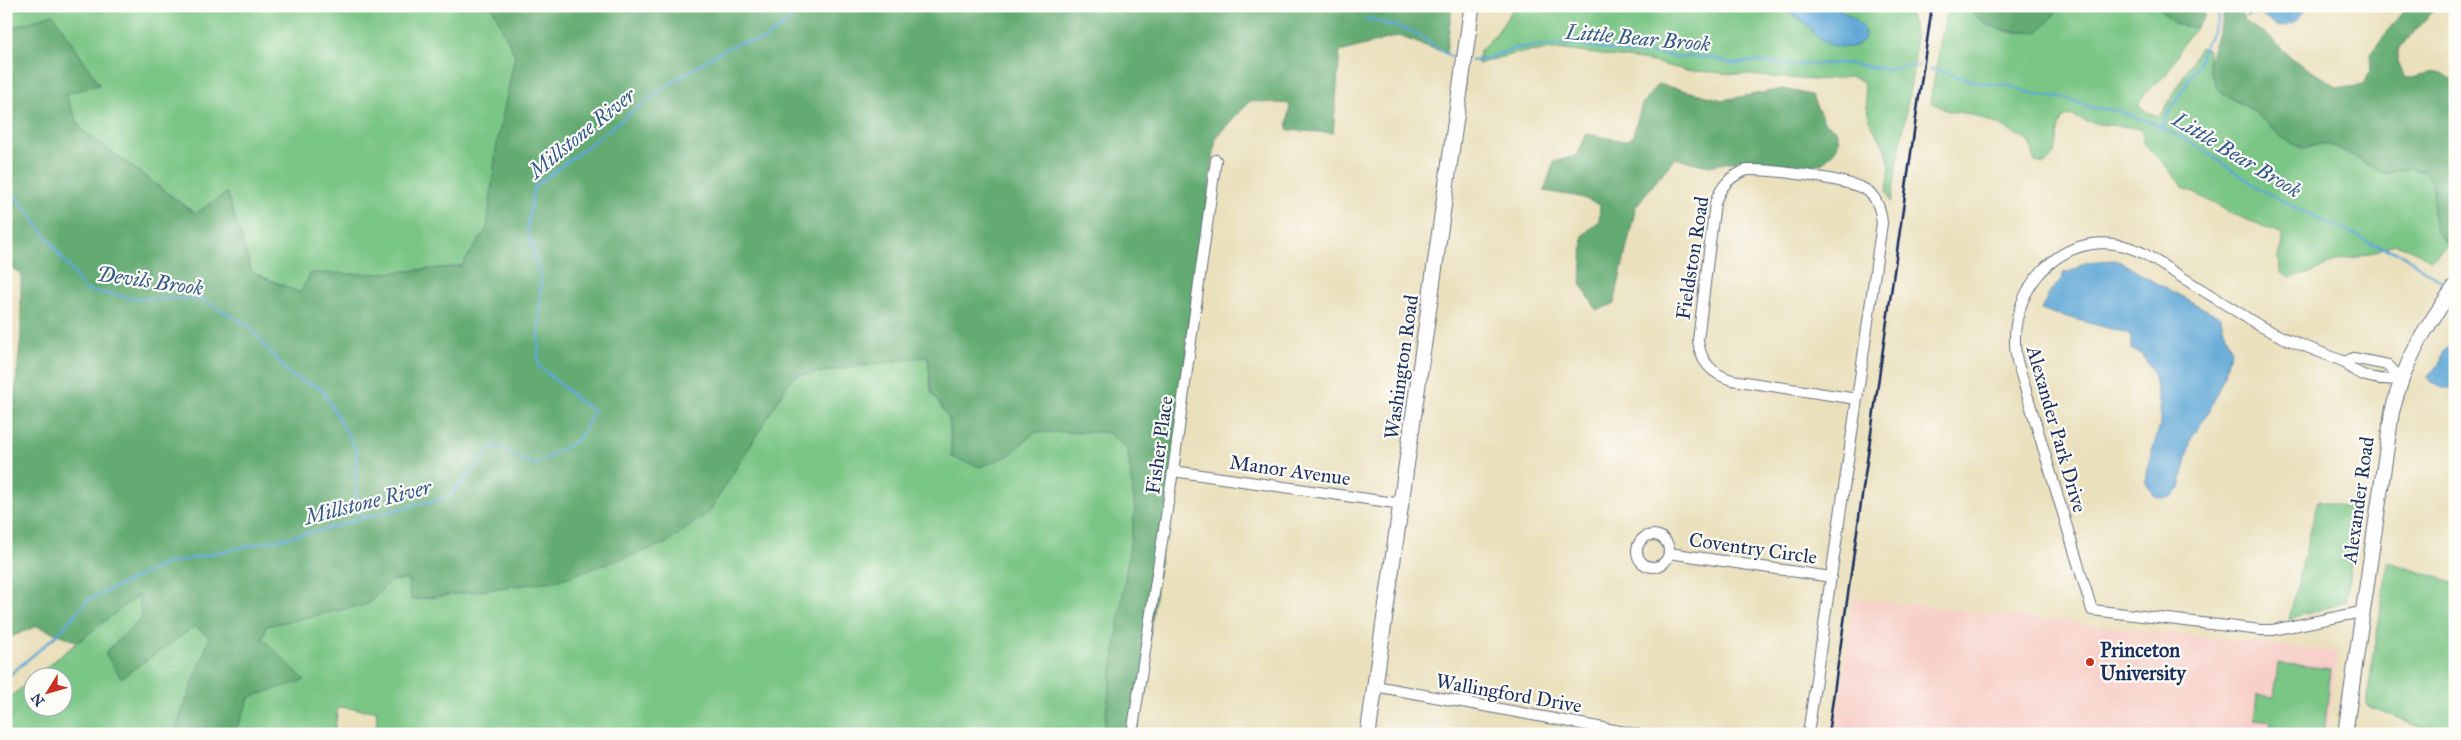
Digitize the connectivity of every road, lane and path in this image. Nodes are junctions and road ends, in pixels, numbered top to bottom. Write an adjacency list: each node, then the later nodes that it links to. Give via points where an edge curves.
1 (1472, 6): 8 (main road, Washington Road)
2 (1216, 160): 7 (street, Fisher Place)
3 (2455, 286): 5 (street, Alexander Road, via 2413,349)
4 (2345, 362): 5 (street, Alexander Park Drive, via 2351,370 2384,381); 5 (street, Alexander Park Drive, via 2353,358 2388,366); 11 (street, Alexander Park Drive, via 2260,326 2143,252 2108,242 2070,249 2048,266 2028,288 2022,300 2014,336 2017,361 2092,610 2261,630)
5 (2401, 379): 11 (street, Alexander Road, via 2390,424)
6 (1857, 398): 6 (street, Fieldston Road, via 1882,223 1878,204 1868,191 1851,183 1756,170 1738,173 1723,186 1716,203 1698,340 1702,359 1716,374 1732,380); 10 (street, Fieldston Road)
7 (1173, 472): 8 (street, Manor Avenue); 13 (street, Fisher Place)
8 (1402, 504): 12 (main road, Washington Road)
9 (1669, 553): 10 (street, Coventry Circle)
10 (1831, 577): 16 (street, Fieldston Road)
11 (2362, 612): 17 (street, Alexander Road)
12 (1375, 686): 14 (main road, Washington Road); 15 (street, Wallingford Drive)
13 (1132, 734)
14 (1368, 734)
15 (1636, 734)
16 (1808, 734)
17 (2345, 734)

